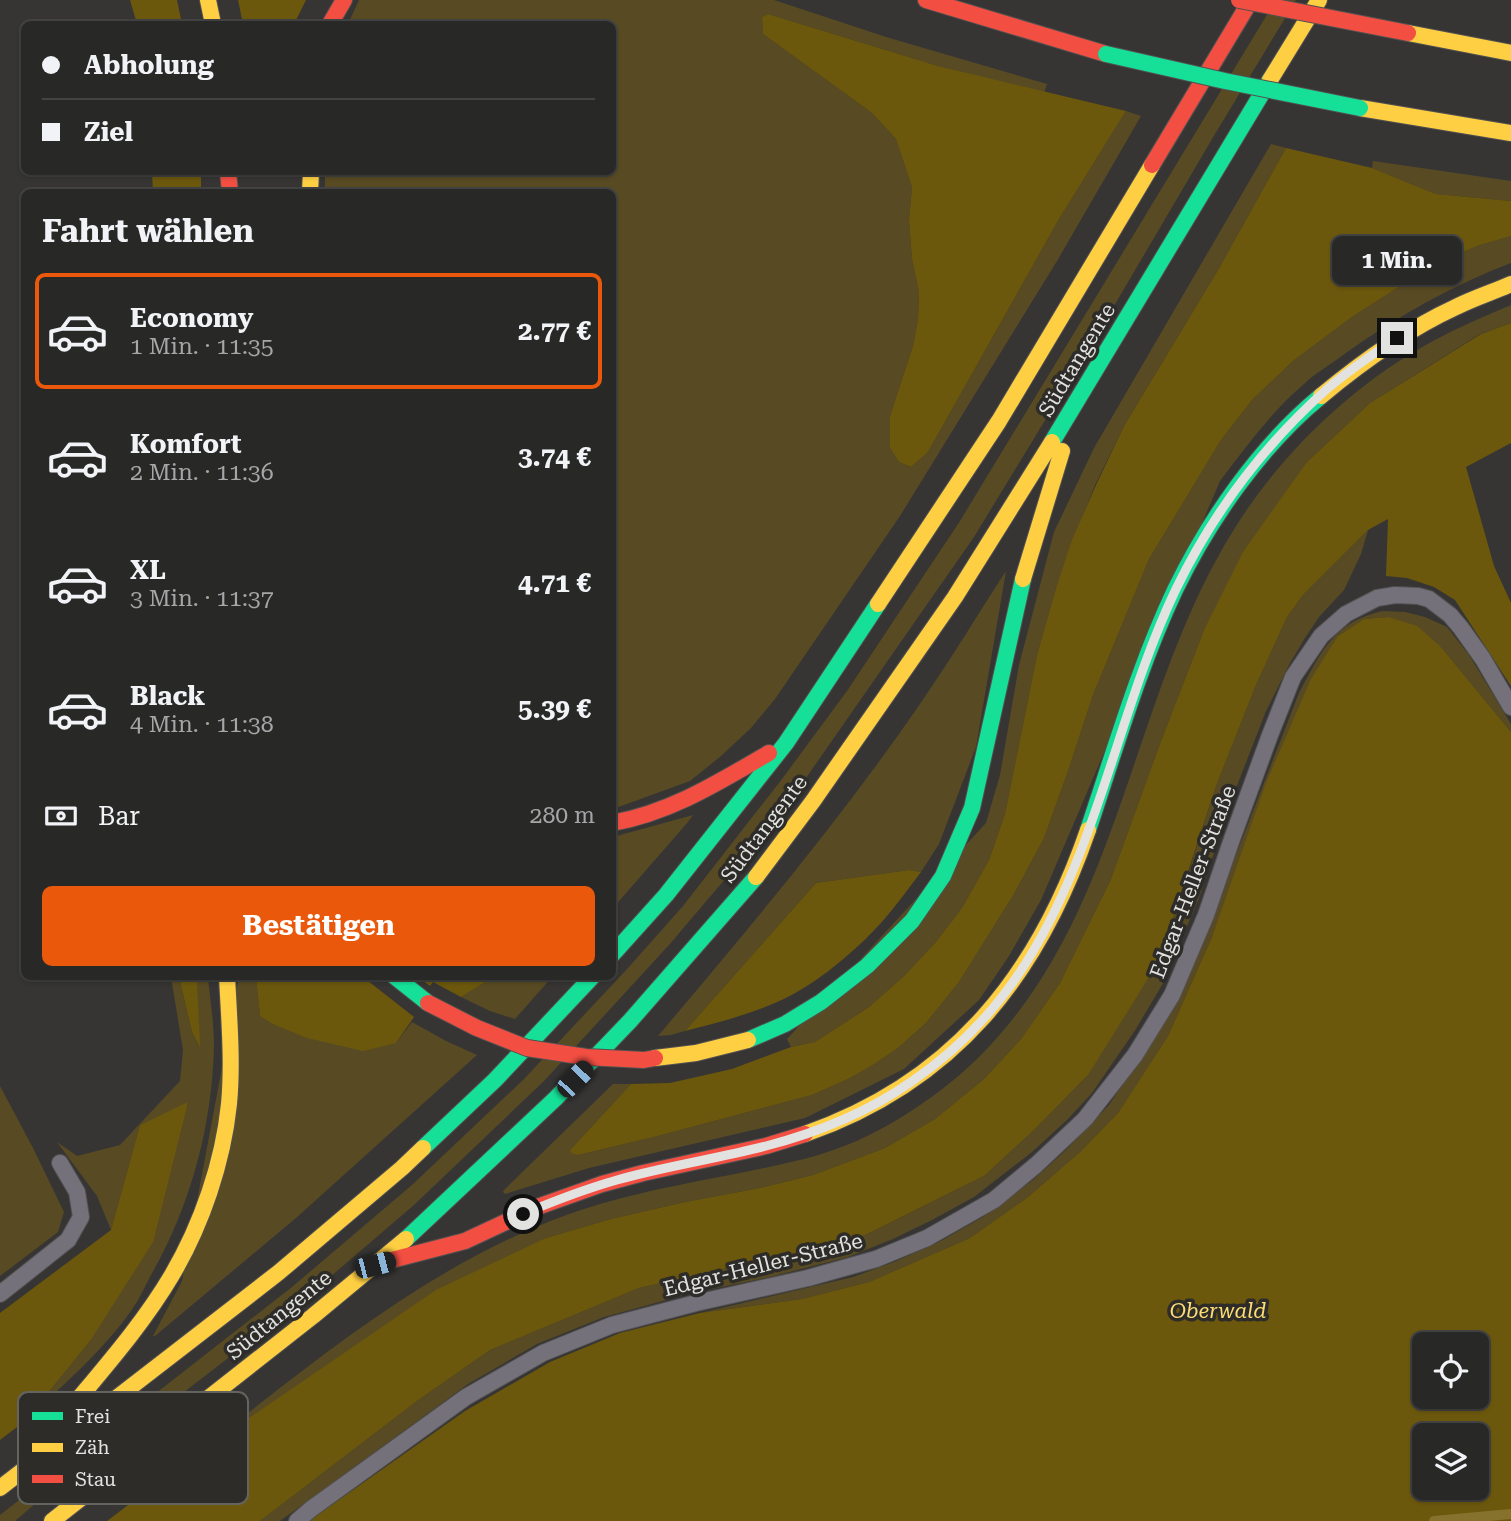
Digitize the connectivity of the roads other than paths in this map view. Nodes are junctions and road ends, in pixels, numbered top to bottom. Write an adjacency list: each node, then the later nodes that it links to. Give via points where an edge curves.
1 (208, 0): 7 (highway)
2 (344, 0): 8 (highway)
3 (926, 0): 10 (highway, bridge, via 1106,54)
4 (1239, 0): 9 (highway, bridge)
5 (1251, 0): 14 (highway, Südtangente, via 999,421)
6 (1319, 0): 12 (highway, Südtangente)
7 (212, 21)
8 (332, 21)
9 (1511, 53)
10 (1511, 133)
11 (1511, 284): 21 (highway, via 1441,313 1358,365 1285,429 1227,499 1192,558 1156,635 1073,871 1045,930 980,1023 936,1064 872,1105 813,1131 768,1146 616,1180 535,1209 467,1241)
12 (1077, 401): 18 (highway, bridge, via 1022,581 972,808 943,876 912,921 867,966 785,1024 748,1040 644,1060 527,1048 428,1003); 21 (highway, Südtangente, via 955,597 760,873 556,1098)
13 (1511, 707): 30 (lane, Edgar-Heller-Straße, via 1461,628 1429,599 1377,598 1346,614 1321,636 1293,677 1172,995 1135,1055 1085,1119 1036,1166 994,1200 927,1238 876,1259 612,1325 543,1353 466,1397)
14 (786, 743): 15 (highway, via 699,793 643,817); 16 (highway, Südtangente)
15 (616, 822)
16 (616, 951)
17 (227, 980): 23 (highway, via 227,1120 213,1178 172,1273 141,1320)
18 (399, 980)
19 (589, 980): 24 (highway, Südtangente, via 495,1080 402,1168 267,1282)
20 (60, 1163): 22 (lane, via 77,1192 82,1217 68,1240)
21 (375, 1265): 25 (highway, Südtangente)
22 (0, 1294)
23 (82, 1392)
24 (125, 1392)
25 (216, 1392)
26 (18, 1469): 27 (highway)
27 (6, 1484)
28 (74, 1504): 29 (highway, Südtangente)
29 (52, 1521)
30 (296, 1521)

